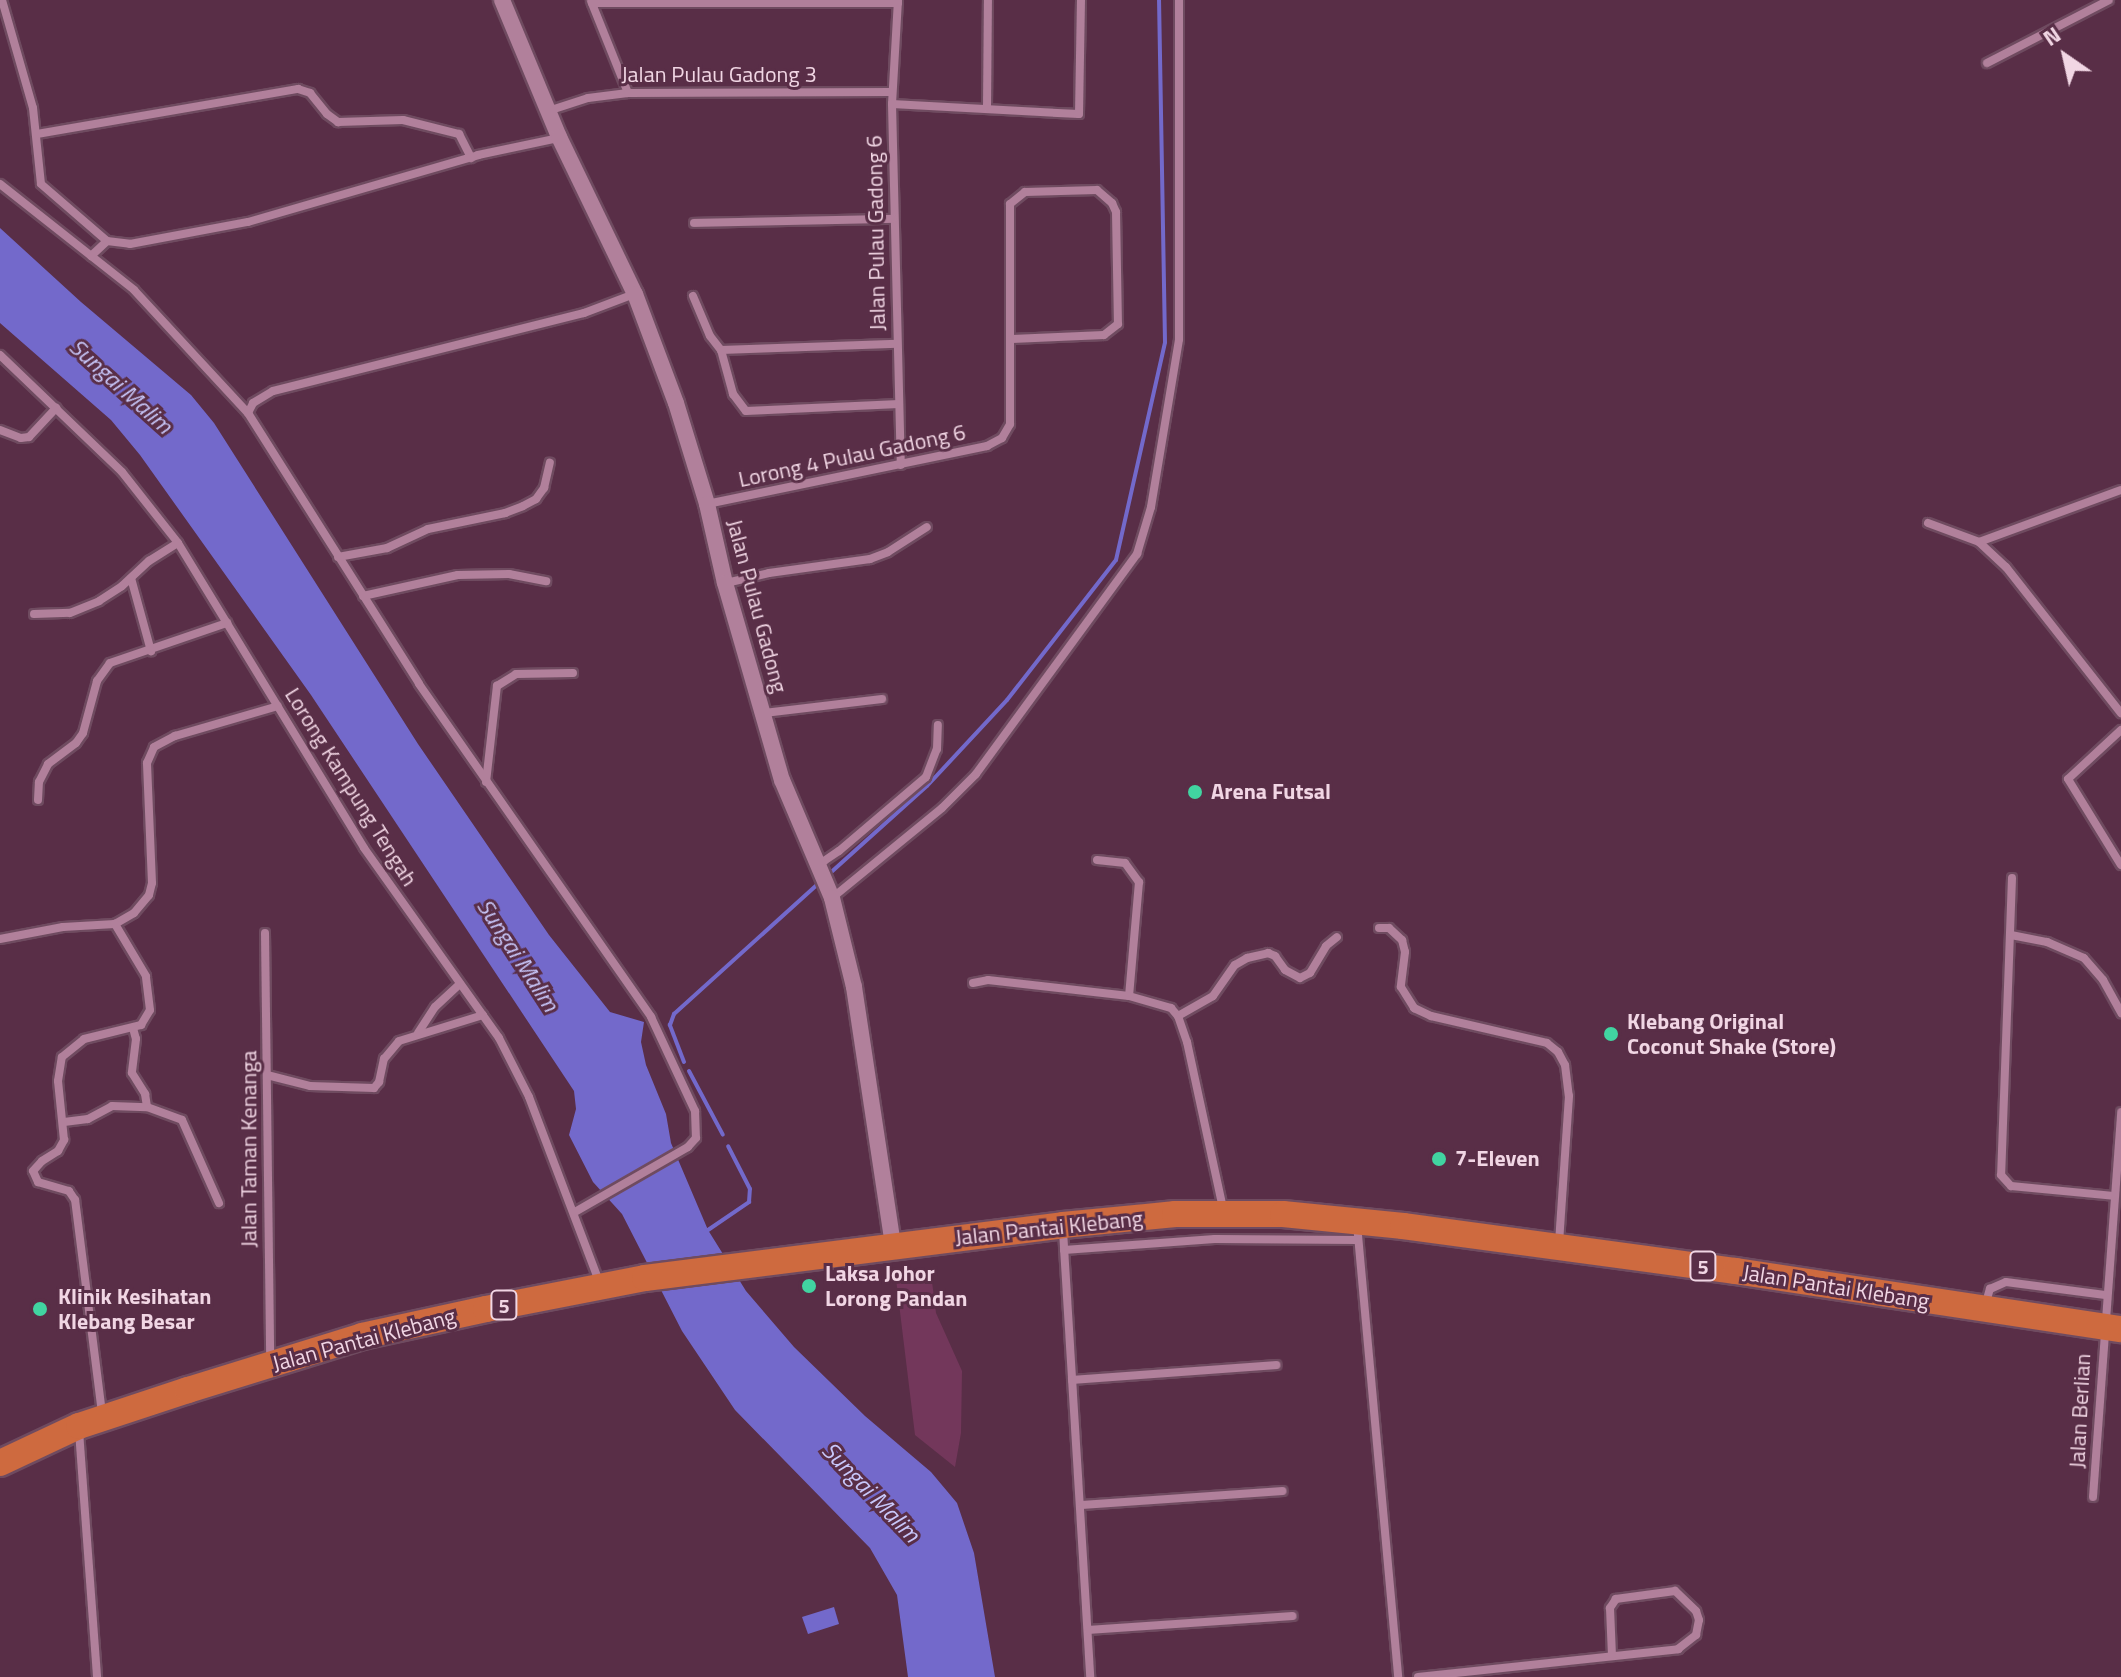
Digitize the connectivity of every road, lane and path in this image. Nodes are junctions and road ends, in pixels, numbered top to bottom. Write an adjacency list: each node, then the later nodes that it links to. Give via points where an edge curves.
1 (2, 0): 15 (street)
2 (502, 0): 14 (main road, Jalan Pulau Gadong)
3 (988, 0): 13 (street)
4 (1081, 0): 13 (street, via 1079,114)
5 (1179, 0): 62 (street, via 1179,339 1151,507 1137,554 976,774 942,808)
6 (2109, 0): 9 (street)
7 (898, 1): 8 (street); 10 (street, Jalan Pulau Gadong 6)
8 (592, 2): 11 (street)
9 (1987, 63)
10 (892, 92): 11 (street, Jalan Pulau Gadong 3); 12 (street, Jalan Pulau Gadong 6)
11 (628, 93): 14 (street, Jalan Pulau Gadong 3)
12 (892, 104): 13 (street); 19 (street, Jalan Pulau Gadong 6)
13 (987, 108)
14 (548, 111): 16 (main road, Jalan Pulau Gadong)
15 (37, 134): 17 (street, via 298,89 310,93 338,122 403,120 459,134); 21 (street, via 41,184)
16 (559, 137): 17 (street); 23 (main road, Jalan Pulau Gadong)
17 (471, 158): 21 (street, via 248,222 130,244)
18 (0, 184): 22 (street)
19 (893, 219): 20 (street); 26 (street, Jalan Pulau Gadong 6)
20 (694, 223)
21 (107, 241): 22 (street)
22 (91, 256): 31 (street, via 163,319)
23 (635, 294): 31 (street, via 539,325 273,391 253,403); 36 (main road, Jalan Pulau Gadong)
24 (693, 296): 27 (street)
25 (1012, 339): 25 (street, via 1104,335 1118,324 1116,212 1097,190 1025,192 1015,197 1007,213); 34 (street, Lorong 4 Pulau Gadong 6, via 1010,424 1002,438)
26 (897, 344): 27 (street); 29 (street, Jalan Pulau Gadong 6)
27 (721, 350): 29 (street, via 733,394 746,411)
28 (0, 355): 30 (street, Lorong Kampung Tengah)
29 (899, 404): 34 (street, Jalan Pulau Gadong 6)
30 (56, 408): 32 (street, via 29,437); 40 (street, Lorong Kampung Tengah, via 122,472)
31 (248, 413): 41 (street)
32 (0, 430)
33 (550, 463): 41 (street, via 544,488 523,506 428,529 387,548)
34 (901, 465): 36 (street, Lorong 4 Pulau Gadong 6)
35 (2121, 490): 39 (street)
36 (707, 504): 44 (main road, Jalan Pulau Gadong)
37 (1928, 523): 39 (street)
38 (927, 527): 44 (street, via 870,559)
39 (1979, 542): 53 (street, via 2015,578)
40 (178, 543): 42 (street); 47 (street, Lorong Kampung Tengah)
41 (338, 557): 45 (street)
42 (131, 578): 46 (street, via 99,601 70,613); 48 (street)
43 (546, 581): 45 (street, via 471,574)
44 (725, 583): 52 (main road, Jalan Pulau Gadong)
45 (363, 596): 56 (street)
46 (34, 614)
47 (227, 623): 48 (street); 51 (street, Lorong Kampung Tengah)
48 (151, 651): 57 (street, via 110,663 102,671 83,733 48,764)
49 (573, 673): 56 (street, via 516,674 497,686)
50 (882, 699): 52 (street)
51 (278, 706): 63 (street, via 154,747 147,763 153,867 149,895); 70 (street, Lorong Kampung Tengah, via 364,848)
52 (764, 713): 60 (main road, Jalan Pulau Gadong, via 782,780)
53 (2121, 713)
54 (938, 725): 60 (street, via 937,749 926,777)
55 (2121, 730): 59 (street, via 2068,779)
56 (486, 783): 83 (street, via 651,1017 698,1120 696,1138 688,1147)
57 (38, 800)
58 (1097, 860): 71 (street, via 1125,863 1139,882)
59 (2121, 865)
60 (817, 866): 62 (main road, Jalan Pulau Gadong)
61 (2012, 878): 66 (street)
62 (830, 894): 87 (main road, Jalan Pulau Gadong, via 854,987)
63 (115, 924): 68 (street); 75 (street, via 149,989 147,1018)
64 (1379, 928): 88 (street, via 1389,928 1402,940 1401,987 1414,1008 1547,1043 1558,1052 1569,1096)
65 (265, 933): 77 (street, Jalan Taman Kenanga)
66 (2011, 935): 72 (street, via 2047,942 2084,958); 81 (street, via 2001,1175 2011,1186)
67 (1337, 937): 74 (street, via 1310,973 1300,978 1268,953 1247,958 1235,965 1213,996)
68 (0, 939)
69 (973, 983): 71 (street, via 988,980)
70 (460, 984): 73 (street, Lorong Kampung Tengah); 76 (street, via 435,1007)
71 (1129, 996): 74 (street, via 1164,1005)
72 (2121, 1013)
73 (483, 1015): 76 (street); 83 (street, Lorong Kampung Tengah, via 517,1071)
74 (1178, 1016): 84 (street)
75 (133, 1028): 78 (street, via 132,1073); 80 (street, via 84,1039 62,1057 58,1081)
76 (418, 1033): 77 (street, via 390,1049 374,1088 310,1086)
77 (267, 1075): 93 (street, Jalan Taman Kenanga)
78 (147, 1107): 80 (street, via 112,1106 88,1119); 82 (street, via 182,1120)
79 (2121, 1112): 81 (street, Jalan Berlian)
80 (64, 1122): 96 (street, via 62,1147 33,1171 38,1182 69,1191 75,1200)
81 (2114, 1196): 90 (street, Jalan Berlian)
82 (219, 1203)
83 (575, 1212): 89 (street, Lorong Kampung Tengah)
84 (1224, 1213): 85 (highway, Jalan Pantai Klebang / 5); 86 (highway, Jalan Pantai Klebang / 5)
85 (1357, 1230): 86 (street, via 1215,1239); 88 (highway, Jalan Pantai Klebang / 5); 106 (street)
86 (1063, 1237): 87 (highway, Jalan Pantai Klebang / 5); 95 (street)
87 (893, 1246): 89 (highway, Jalan Pantai Klebang / 5)
88 (1559, 1248): 91 (highway, Jalan Pantai Klebang / 5)
89 (600, 1286): 93 (highway, Jalan Pantai Klebang / 5, via 362,1336)
90 (2105, 1295): 91 (street, via 2006,1282 1990,1289); 92 (street, Jalan Berlian)
91 (1984, 1309): 92 (highway, Jalan Pantai Klebang / 5)
92 (2112, 1328): 99 (street, Jalan Berlian)
93 (270, 1365): 96 (highway, Jalan Pantai Klebang / 5)
94 (1276, 1365): 95 (street)
95 (1072, 1380): 100 (street)
96 (91, 1422): 97 (highway, Jalan Pantai Klebang / 5); 104 (street)
97 (0, 1463)
98 (1283, 1491): 100 (street)
99 (2093, 1497)
100 (1082, 1505): 102 (street)
101 (1293, 1616): 102 (street)
102 (1088, 1630): 105 (street)
103 (1612, 1655): 103 (street, via 1610,1608 1616,1599 1675,1591 1696,1611 1698,1628 1685,1646); 107 (street)
104 (97, 1677)
105 (1090, 1677)
106 (1398, 1677)
107 (1418, 1677)

